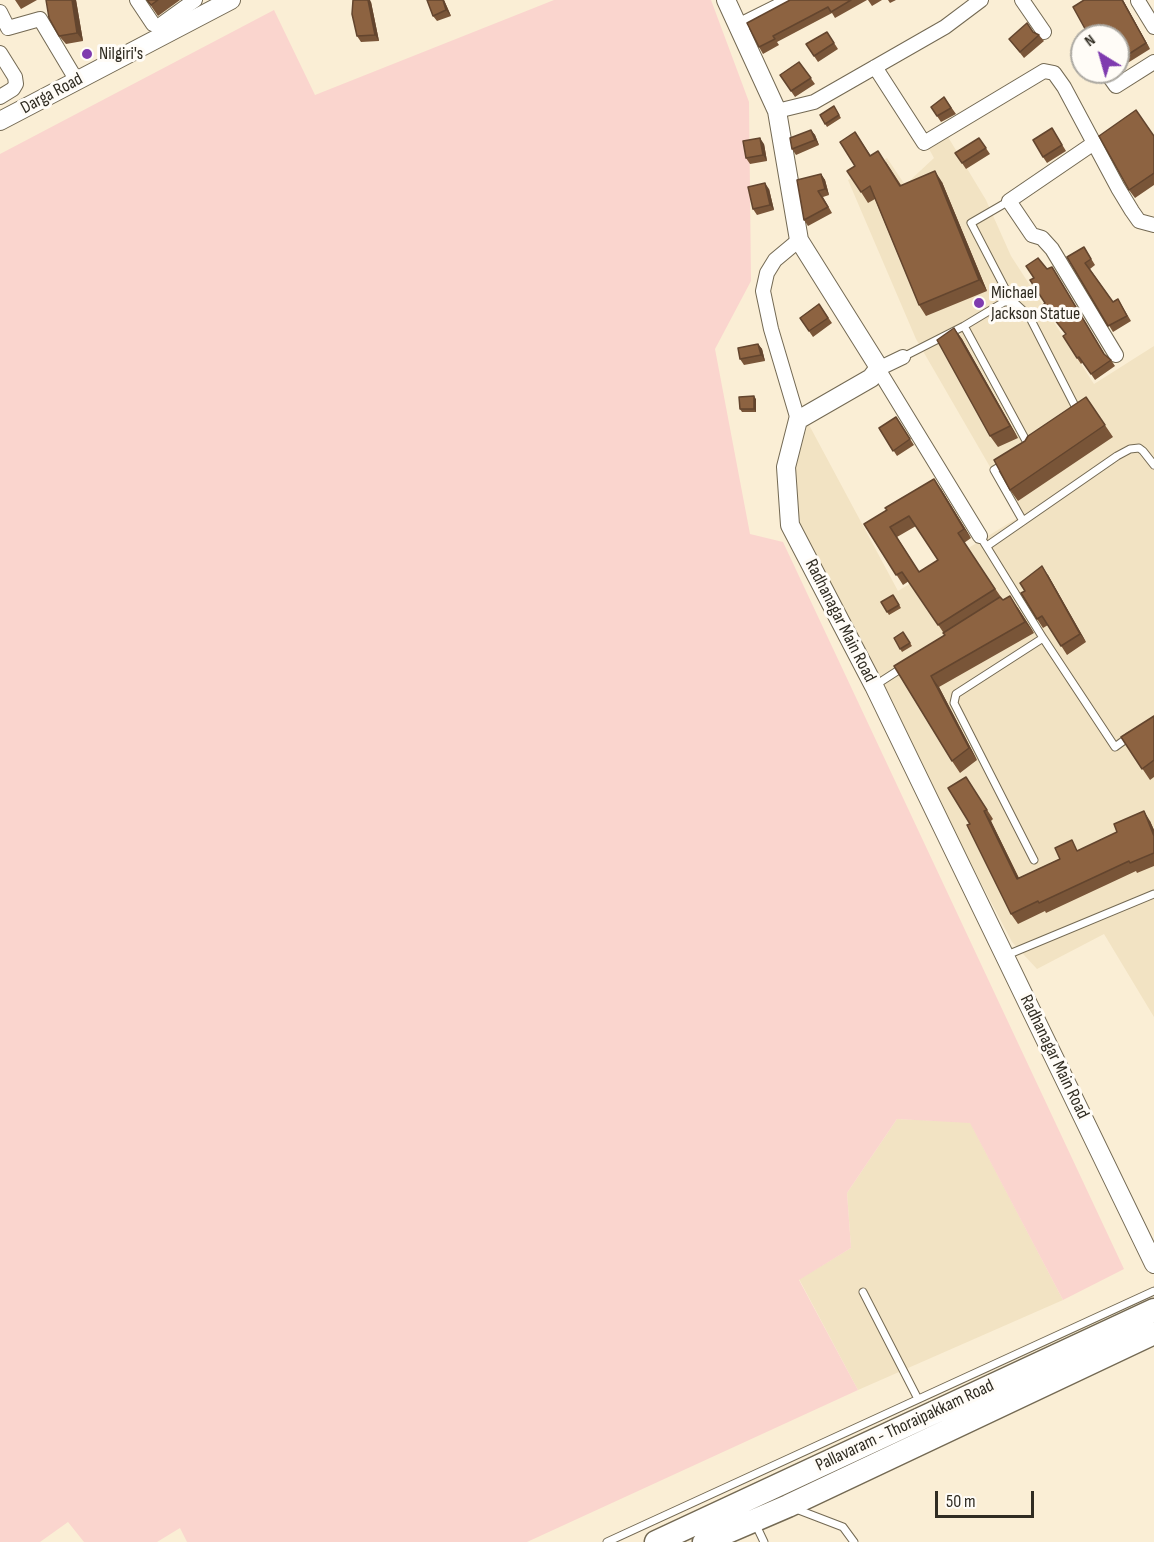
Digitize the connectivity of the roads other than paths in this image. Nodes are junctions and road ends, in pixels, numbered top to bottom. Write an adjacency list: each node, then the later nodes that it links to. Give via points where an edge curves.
1 (137, 0): 2 (street, via 153,24 159,26)
2 (195, 0)
3 (231, 0): 17 (street, Darga Road)
4 (726, 0): 10 (street)
5 (790, 0): 10 (street)
6 (981, 0): 15 (street, via 945,27)
7 (1022, 0): 12 (street)
8 (1138, 1): 11 (street)
9 (0, 12): 17 (street, via 8,28 40,19)
10 (738, 26): 19 (street)
11 (1154, 27)
12 (1044, 32)
13 (0, 53): 18 (street, via 16,84)
14 (1154, 62): 16 (street)
15 (875, 67): 19 (street, via 814,102); 21 (street, via 924,143 1044,71 1058,78)
16 (1130, 77)
17 (77, 81): 20 (street, Darga Road)
18 (0, 97)
19 (777, 111): 24 (street)
20 (0, 121)
21 (1094, 143): 22 (street); 23 (street, via 1139,221)
22 (1009, 201): 25 (lane, via 972,223 1008,294); 27 (street, via 1032,235 1042,238 1052,249)
23 (1154, 225)
24 (799, 240): 29 (street); 31 (street, via 775,260 763,291)
25 (1004, 302): 26 (lane); 30 (lane, via 1014,303 1029,316)
26 (964, 326): 28 (lane); 32 (lane, via 1030,448)
27 (1116, 355)
28 (903, 357): 29 (street)
29 (878, 369): 31 (street, via 871,378); 36 (street)
30 (1075, 406)
31 (798, 420): 41 (street, Radhanagar Main Road, via 786,467 790,525)
32 (1021, 454)
33 (1012, 459): 35 (lane, via 994,470)
34 (1154, 465): 35 (lane, via 1139,448 1130,449)
35 (1023, 521): 36 (lane)
36 (983, 541): 37 (lane)
37 (1017, 596): 38 (lane); 39 (lane)
38 (1008, 602)
39 (1043, 638): 42 (lane, via 1115,747); 43 (lane, via 956,694 954,703)
40 (910, 663): 41 (lane)
41 (874, 686): 45 (street, Radhanagar Main Road)
42 (1138, 730)
43 (1034, 860)
44 (1154, 894): 45 (lane)
45 (1006, 956): 46 (street, Radhanagar Main Road)
46 (1154, 1264)
47 (1154, 1291): 51 (lane)
48 (863, 1292): 51 (lane)
49 (1154, 1310): 55 (main road, Pallavaram - Thoraipakkam Road)
50 (1154, 1333): 52 (main road, Pallavaram - Thoraipakkam Road)
51 (918, 1399): 54 (lane)
52 (788, 1506): 53 (main road, Pallavaram - Thoraipakkam Road); 58 (lane, via 835,1522)
53 (754, 1521): 56 (main road, Pallavaram - Thoraipakkam Road); 57 (lane)
54 (607, 1542)
55 (656, 1542)
56 (704, 1542)
57 (764, 1542)
58 (854, 1542)

